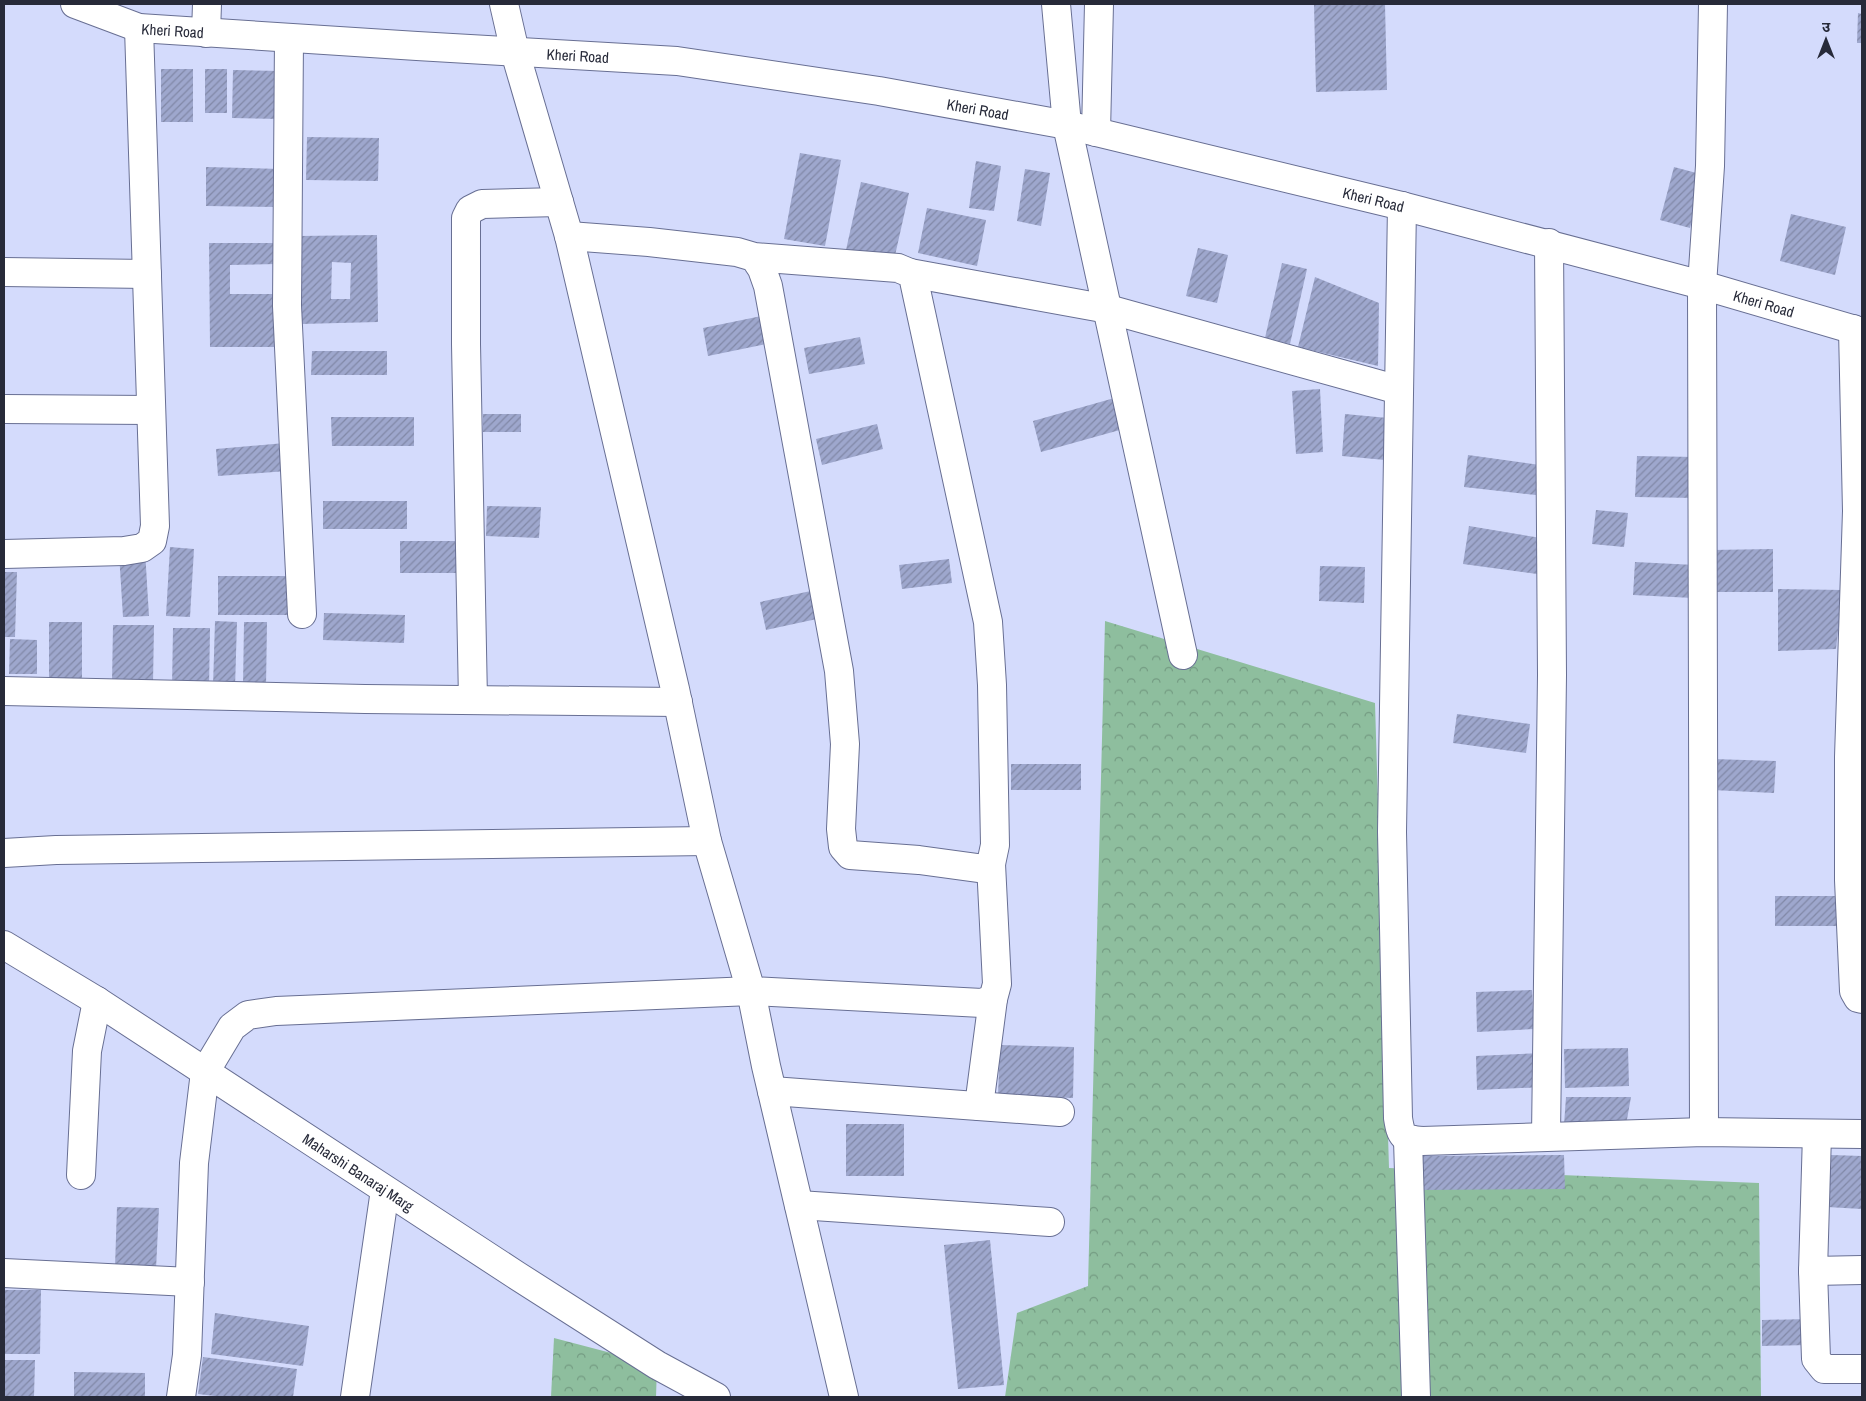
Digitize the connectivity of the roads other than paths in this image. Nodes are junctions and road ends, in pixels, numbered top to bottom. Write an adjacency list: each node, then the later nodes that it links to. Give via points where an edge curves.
1 (75, 4): 7 (street, Kheri Road)
2 (207, 4): 8 (street)
3 (504, 4): 10 (street)
4 (1056, 4): 11 (street)
5 (1099, 4): 12 (street)
6 (1713, 4): 21 (street, via 1710,166)
7 (139, 28): 8 (street, Kheri Road); 20 (street)
8 (206, 32): 9 (street, Kheri Road)
9 (289, 38): 10 (street, Kheri Road); 29 (street, via 287,306)
10 (515, 52): 11 (street, Kheri Road, via 677,61 879,90); 13 (street)
11 (1067, 125): 12 (street, Kheri Road); 22 (street)
12 (1096, 132): 14 (street, Kheri Road)
13 (559, 202): 15 (street); 32 (street, via 482,204 470,210 466,218)
14 (1402, 206): 16 (street, Kheri Road); 24 (street)
15 (569, 236): 17 (street, via 648,242); 33 (street)
16 (1549, 243): 21 (street, Kheri Road); 51 (street, via 1552,675)
17 (754, 257): 19 (street, via 898,268); 37 (street, via 768,286 839,671 845,744 840,829 843,847 850,855 984,869)
18 (4, 272): 20 (street)
19 (910, 273): 22 (street); 37 (street, via 914,276 988,622 995,845)
20 (147, 274): 26 (street)
21 (1702, 285): 23 (street, Kheri Road); 48 (street)
22 (1108, 309): 24 (street); 30 (street)
23 (1858, 331): 27 (street)
24 (1399, 390): 52 (street, via 1392,832 1398,1118 1400,1133)
25 (4, 410): 26 (street)
26 (151, 410): 28 (street, via 155,526 152,541 142,548 124,551)
27 (1860, 511): 34 (street)
28 (4, 554)
29 (302, 614)
30 (1183, 655)
31 (4, 692): 32 (street)
32 (473, 700): 33 (street)
33 (678, 702): 35 (street)
34 (1856, 757): 38 (street)
35 (707, 841): 36 (street, via 66,849); 40 (street)
36 (4, 853)
37 (991, 864): 41 (street, via 997,984)
38 (1856, 880): 42 (street, via 1854,991)
39 (4, 945): 43 (street, Maharshi Banaraj Marg)
40 (751, 991): 41 (street, via 982,1003); 44 (street, via 286,1010 248,1015 232,1027); 45 (street)
41 (992, 999): 46 (street)
42 (1862, 999)
43 (97, 1001): 44 (street, Maharshi Banaraj Marg); 53 (street, via 87,1051)
44 (205, 1072): 54 (street, Maharshi Banaraj Marg); 60 (street, via 194,1162)
45 (772, 1091): 46 (street); 55 (street)
46 (979, 1106): 47 (street)
47 (1060, 1112)
48 (1704, 1132): 49 (street); 51 (street)
49 (1817, 1134): 50 (street); 58 (street)
50 (1862, 1134)
51 (1546, 1136): 52 (street)
52 (1408, 1140): 66 (street)
53 (81, 1175)
54 (386, 1190): 63 (street); 64 (street, Maharshi Banaraj Marg, via 658,1365)
55 (799, 1205): 56 (street); 65 (street)
56 (1050, 1222)
57 (1862, 1270): 58 (street)
58 (1813, 1271): 61 (street, via 1816,1360 1824,1368)
59 (4, 1273): 60 (street)
60 (190, 1282): 62 (street, via 187,1355)
61 (1862, 1369)
62 (181, 1397)
63 (354, 1397)
64 (716, 1397)
65 (844, 1397)
66 (1416, 1397)

